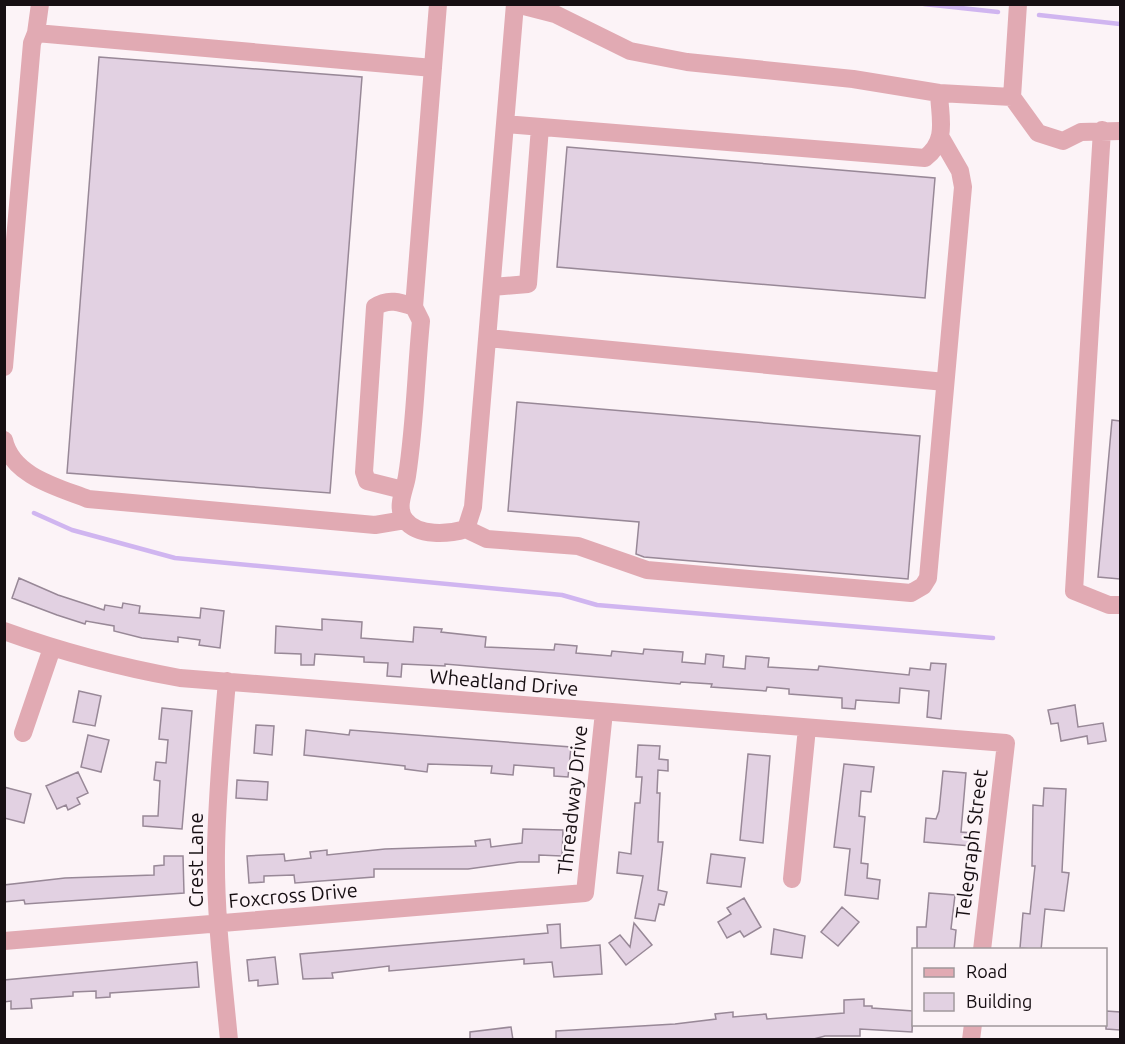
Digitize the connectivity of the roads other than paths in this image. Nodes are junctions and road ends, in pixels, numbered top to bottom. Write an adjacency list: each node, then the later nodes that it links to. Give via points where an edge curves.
1 (39, 4): 5 (street)
2 (438, 4): 6 (street)
3 (515, 4): 7 (street, via 555,14 630,51 687,62); 9 (street)
4 (1018, 4): 8 (street)
5 (36, 33): 6 (street); 17 (street, via 32,43)
6 (433, 68): 15 (street)
7 (939, 93): 8 (street); 13 (street)
8 (1012, 97): 11 (street, via 1038,133 1063,141 1081,132)
9 (505, 124): 10 (street); 14 (street)
10 (540, 127): 13 (street, via 911,159 925,158 936,150); 14 (street, via 528,284)
11 (1102, 130): 12 (street); 23 (street, via 1074,591 1109,605)
12 (1120, 132)
13 (941, 138): 18 (street, via 960,171 963,188)
14 (492, 287): 16 (street)
15 (414, 307): 20 (street, via 421,321); 20 (street, via 400,302 383,302 375,307 364,472 368,481)
16 (488, 338): 18 (street); 22 (street, via 473,507)
17 (4, 368)
18 (945, 382): 22 (street, via 928,578 910,593 646,570 578,546 487,539)
19 (4, 440): 21 (street, via 16,465 88,499 375,525)
20 (403, 490): 21 (street, via 400,506)
21 (405, 520): 22 (street, via 434,532)
22 (466, 529)
23 (1120, 605)
24 (4, 631): 25 (street, Wheatland Drive)
25 (52, 648): 26 (street, Wheatland Drive, via 120,668); 29 (street)
26 (227, 681): 27 (street, Wheatland Drive); 33 (street, Crest Lane, via 218,784)
27 (604, 712): 28 (street, Wheatland Drive); 32 (street, Threadway Drive)
28 (807, 728): 30 (street, Wheatland Drive); 31 (street)
29 (23, 733)
30 (1006, 743): 35 (street, Telegraph Street)
31 (792, 879)
32 (585, 893): 33 (street, Foxcross Drive)
33 (218, 923): 34 (street, Foxcross Drive); 36 (street, Crest Lane)
34 (4, 941)
35 (981, 948)
36 (229, 1040)

